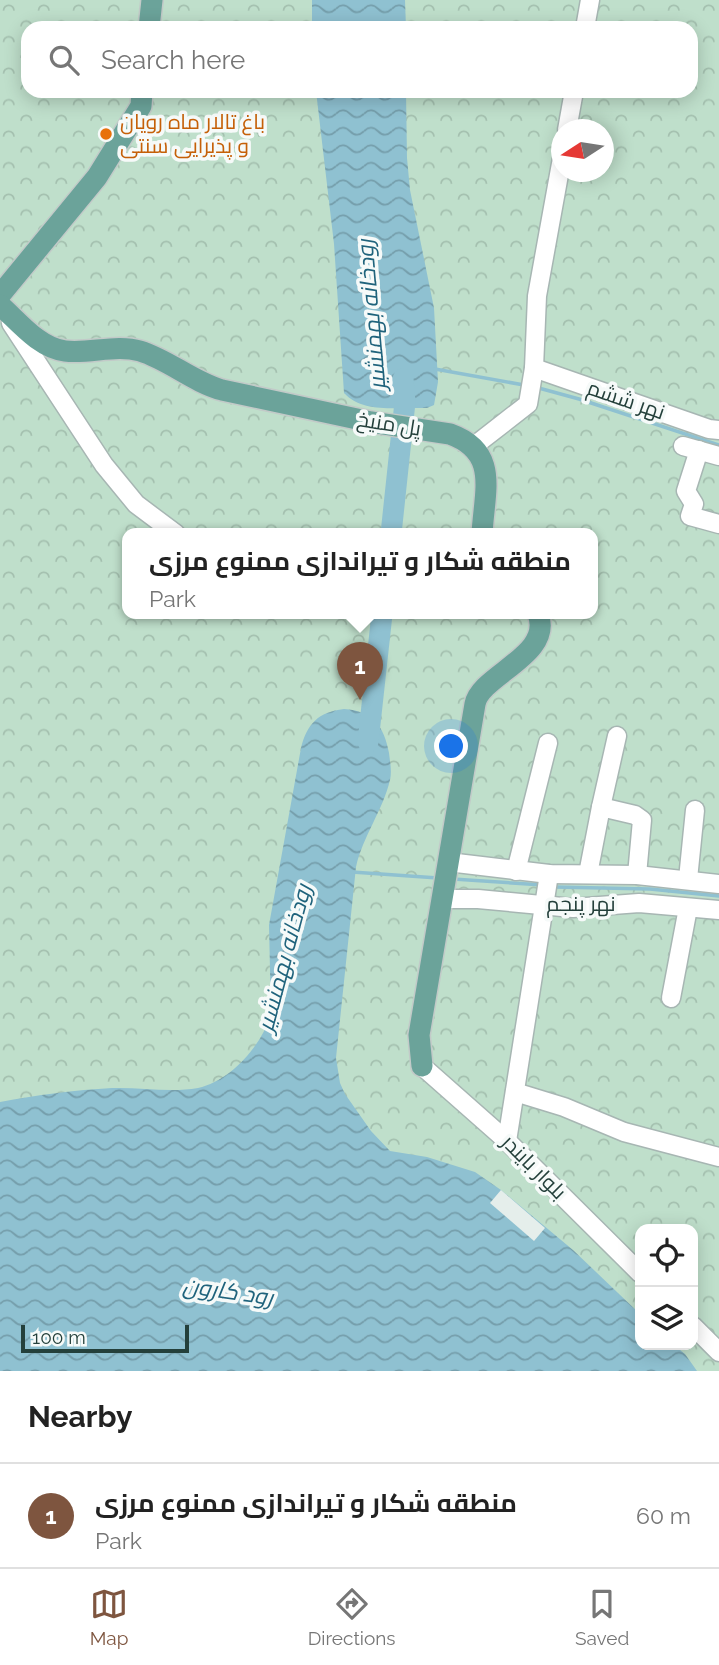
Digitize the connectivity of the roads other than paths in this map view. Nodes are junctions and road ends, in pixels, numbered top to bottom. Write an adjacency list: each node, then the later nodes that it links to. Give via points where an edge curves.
1 (152, 0): 3 (main road)
2 (590, 0): 4 (street)
3 (150, 21)
4 (586, 21)
5 (142, 98): 9 (main road, via 97,177)
6 (573, 98): 7 (street)
7 (569, 119)
8 (558, 182): 11 (street, via 537,296)
9 (0, 295)
10 (0, 307): 13 (main road, پل منیخ, via 42,342 65,351 127,348 212,387 371,422 450,434); 16 (street, via 104,465 136,505)
11 (533, 373): 12 (street, نهر ششم); 13 (street, via 528,404)
12 (719, 430)
13 (474, 446): 17 (main road, via 485,464)
14 (719, 456): 15 (street, via 691,448 686,491 694,504 690,516)
15 (719, 524)
16 (168, 528)
17 (482, 528)
18 (540, 619): 26 (main road, via 536,644 476,697)
19 (617, 736): 21 (street)
20 (548, 743): 23 (street)
21 (601, 807): 24 (street); 25 (street, via 642,820)
22 (695, 810): 27 (street)
23 (516, 871): 26 (street, نهر پنجم); 29 (street, نهر پنجم)
24 (588, 874): 25 (street, نهر پنجم); 29 (street, نهر پنجم)
25 (637, 875): 27 (street, نهر پنجم)
26 (445, 879): 29 (street, نهر پنجم, via 478,899); 33 (main road, via 419,1035)
27 (688, 879): 28 (street, نهر پنجم)
28 (719, 884)
29 (546, 888): 30 (street, نهر پنجم, via 573,908 639,903); 34 (street)
30 (688, 908): 31 (street, نهر پنجم); 32 (street)
31 (719, 910)
32 (671, 998)
33 (422, 1066): 35 (street, بلوار بایندر)
34 (515, 1092): 35 (street); 36 (street, via 624,1132)
35 (508, 1141): 37 (street, بلوار بایندر)
36 (719, 1157)
37 (635, 1268)
38 (698, 1331): 39 (street)
39 (719, 1352)

